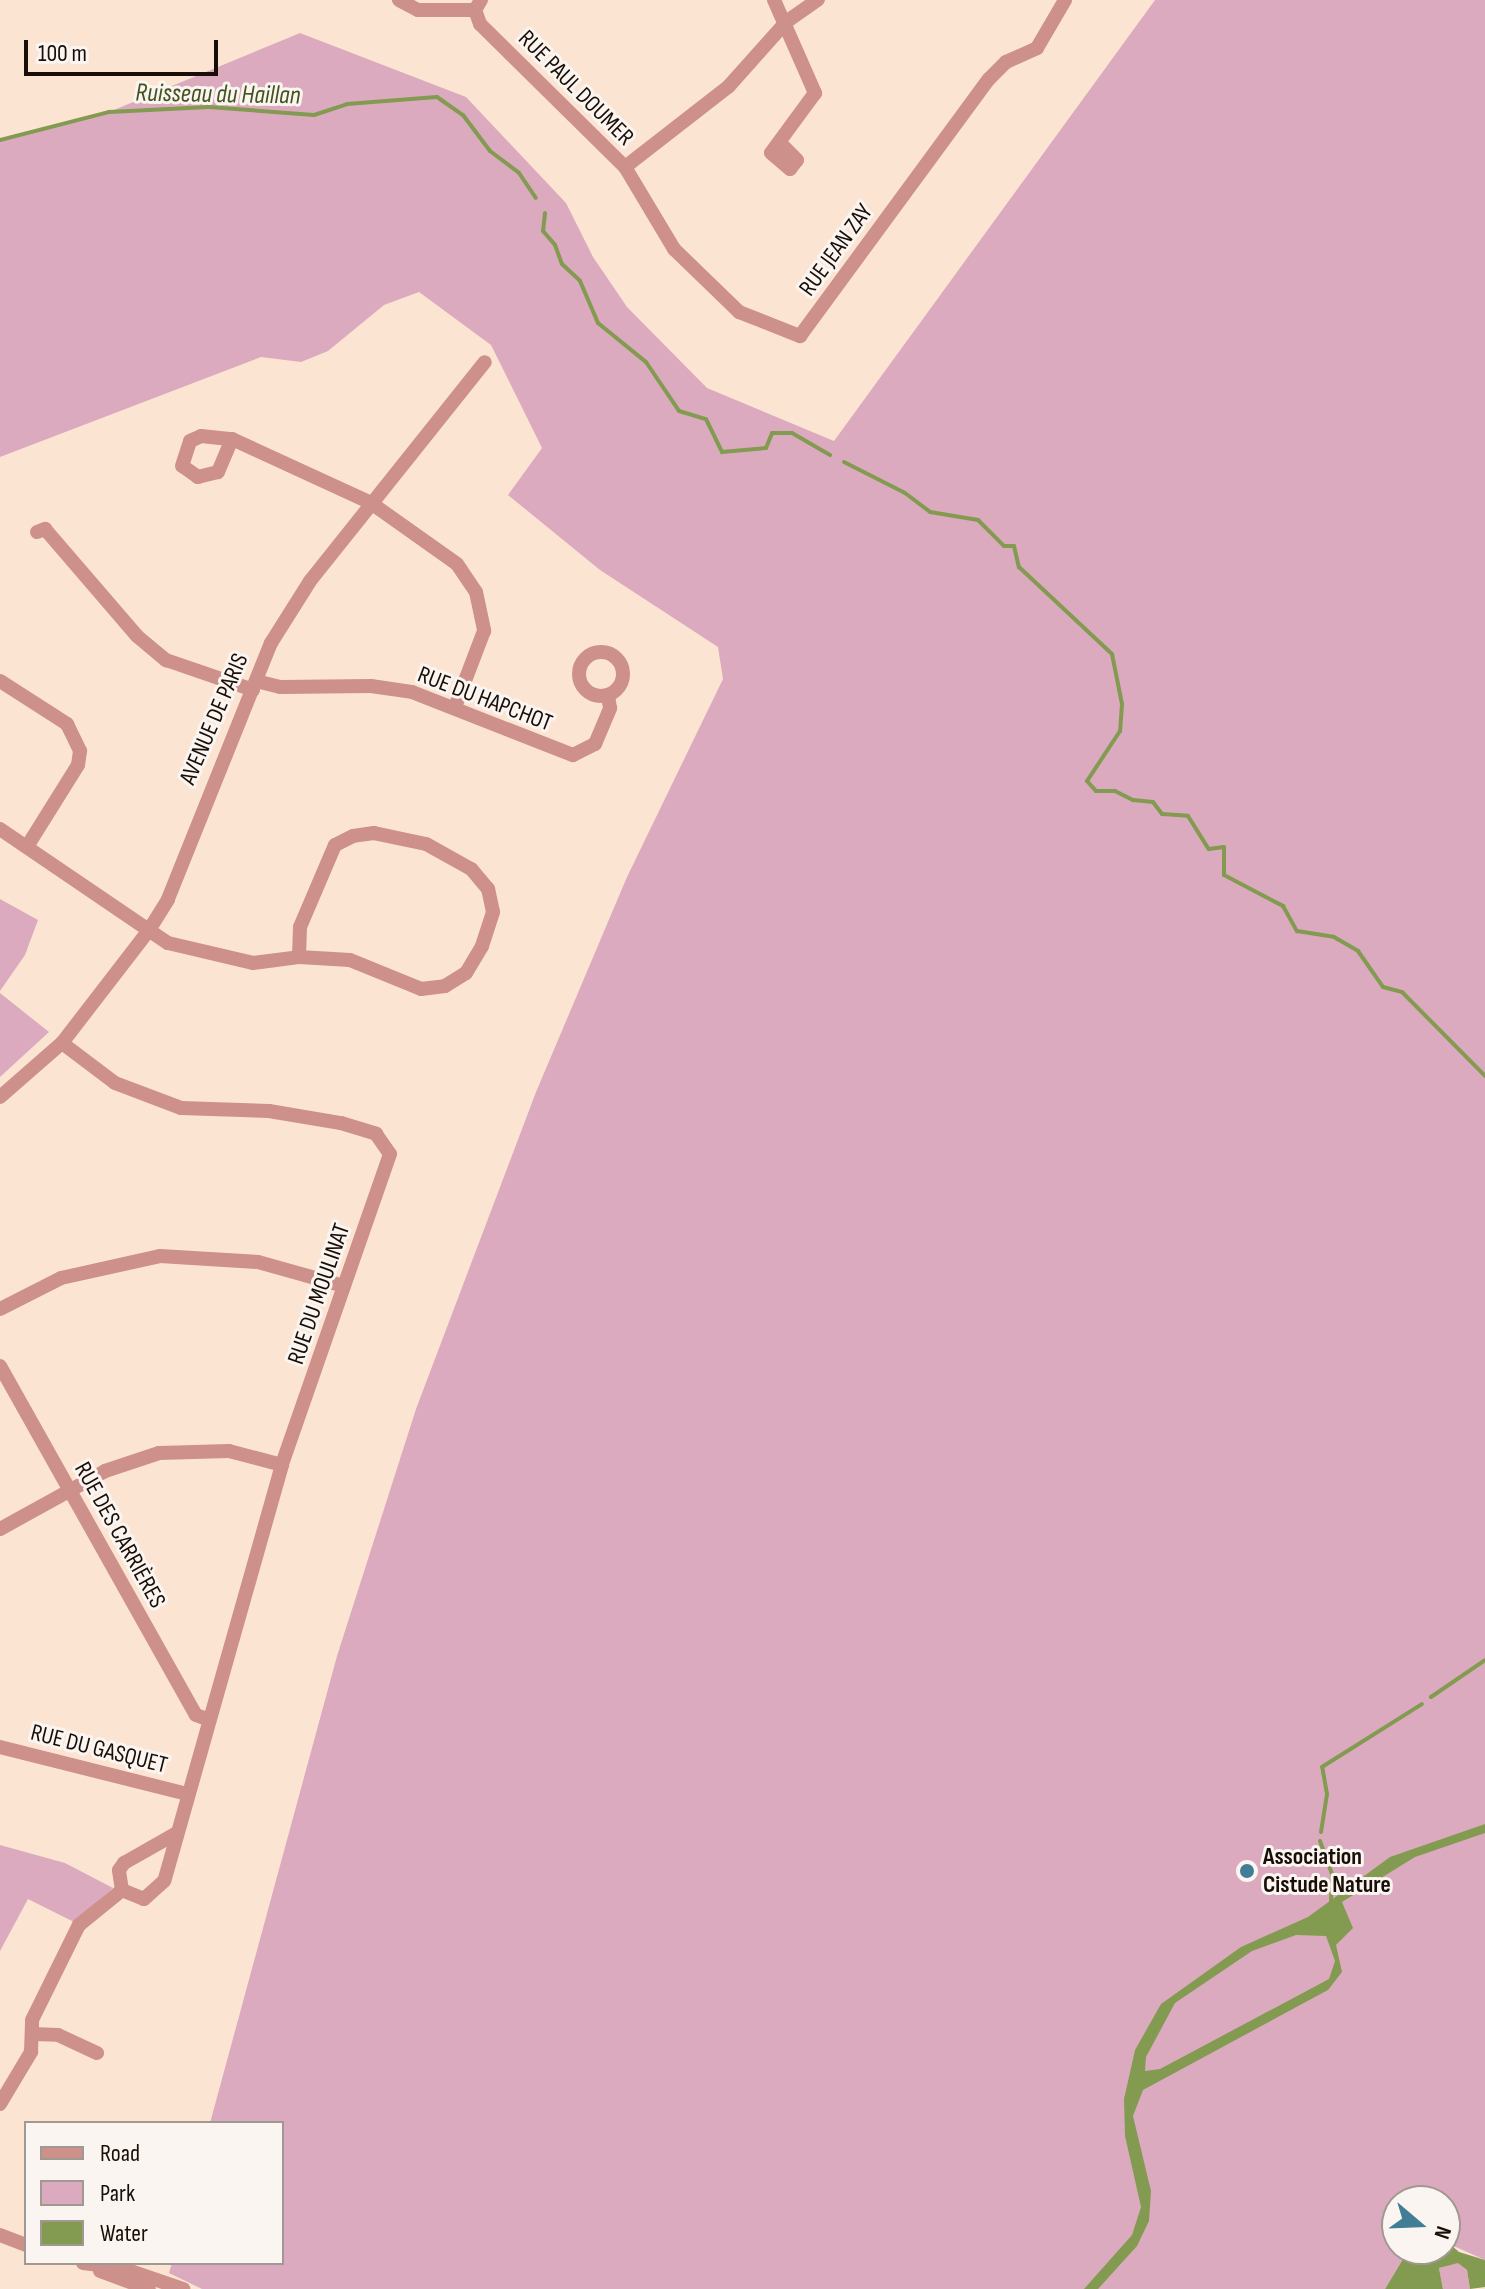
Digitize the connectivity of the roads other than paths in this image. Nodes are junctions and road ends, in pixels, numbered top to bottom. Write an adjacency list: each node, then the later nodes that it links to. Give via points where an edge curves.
1 (399, 0): 5 (street, via 418,10)
2 (774, 0): 6 (street)
3 (818, 0): 6 (street)
4 (1065, 0): 8 (street, RUE JEAN ZAY, via 1037,48 1006,62 989,79 800,336 763,324 728,301 674,249)
5 (478, 5): 8 (street, RUE PAUL DOUMER, via 480,24)
6 (786, 22): 7 (street, via 815,93); 8 (street, via 729,86)
7 (779, 142)
8 (625, 167)
9 (485, 362): 11 (street, AVENUE DE PARIS)
10 (232, 439): 11 (street)
11 (371, 503): 14 (street, AVENUE DE PARIS, via 287,616); 16 (street, via 457,564 476,592 484,631)
12 (37, 532): 14 (street, RUE DU HAPCHOT, via 45,529 137,636 166,660)
13 (0, 681): 18 (street, via 67,724 80,751 78,765)
14 (254, 686): 16 (street, RUE DU HAPCHOT, via 371,686 412,692); 19 (street, AVENUE DE PARIS, via 168,899)
15 (608, 695): 16 (street, RUE DU HAPCHOT, via 610,708 595,744 573,755)
16 (455, 707)
17 (0, 829): 18 (street)
18 (28, 845): 19 (street)
19 (149, 930): 20 (street, via 168,943 253,963); 21 (street, AVENUE DE PARIS)
20 (299, 957): 20 (street, via 350,960 421,989 445,986 466,973 482,946 493,912 488,889 471,869 426,844 374,833 353,836 335,845 300,927)
21 (62, 1043): 22 (street, AVENUE DE PARIS); 23 (street, RUE DU MOULINAT, via 115,1083 181,1108 269,1111 376,1134 390,1154 386,1175)
22 (0, 1097)
23 (344, 1286): 24 (street, via 258,1262 160,1256 61,1278); 26 (street, RUE DU MOULINAT)
24 (0, 1309)
25 (0, 1366): 27 (street, RUE DES CARRIÈRES)
26 (282, 1465): 27 (street, via 229,1451 189,1449 138,1458); 29 (street, RUE DU MOULINAT)
27 (69, 1490): 28 (street); 29 (street, RUE DES CARRIÈRES, via 196,1715)
28 (0, 1529)
29 (207, 1719): 31 (street, RUE DU MOULINAT)
30 (0, 1747): 31 (street, RUE DU GASQUET)
31 (187, 1794): 32 (street, RUE DU MOULINAT)
32 (177, 1833): 33 (street, via 124,1863 119,1870); 33 (street, RUE DU MOULINAT, via 160,1890 144,1899)
33 (122, 1890): 34 (street, via 79,1925 32,2020)
34 (33, 2034): 35 (street, via 58,2035); 36 (street, via 31,2052)
35 (97, 2053)
36 (0, 2104)
37 (0, 2235): 38 (street)
38 (24, 2244)
39 (87, 2265): 41 (street)
40 (98, 2265): 42 (street)
41 (149, 2289)
42 (183, 2289)

